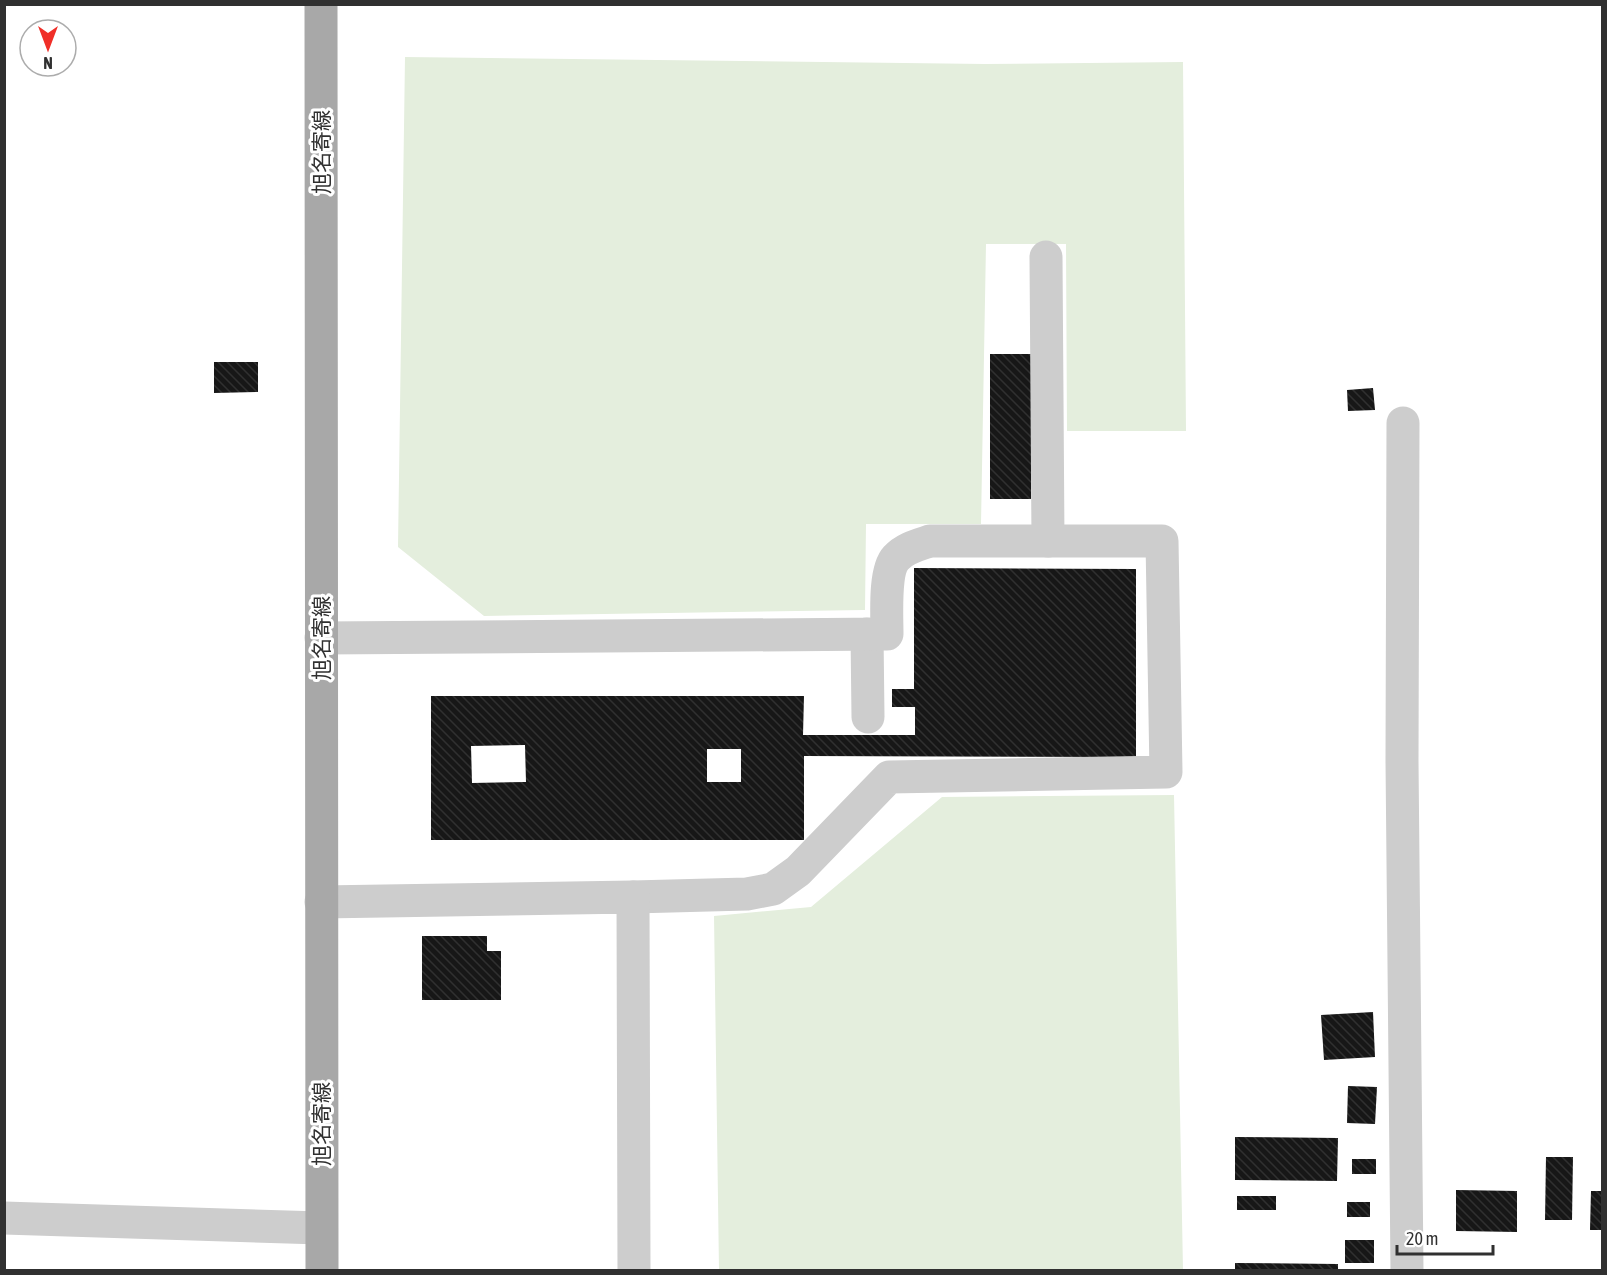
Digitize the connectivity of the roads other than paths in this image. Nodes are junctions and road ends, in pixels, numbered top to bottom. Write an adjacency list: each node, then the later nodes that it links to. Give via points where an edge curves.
1 (321, 4): 6 (main road, 旭名寄線)
2 (1046, 257): 4 (street)
3 (1403, 423): 14 (street)
4 (1048, 540): 5 (street, via 930,540 906,549 894,560 888,581 886,634); 8 (street, via 1162,541 1166,772 889,777 798,872 772,889 747,894)
5 (867, 634): 6 (street); 7 (street)
6 (321, 638): 9 (main road, 旭名寄線)
7 (867, 717)
8 (633, 897): 9 (street); 13 (street)
9 (321, 902): 11 (main road, 旭名寄線)
10 (4, 1218): 11 (street)
11 (321, 1228): 12 (main road, 旭名寄線)
12 (322, 1270)
13 (634, 1270)
14 (1407, 1270)

